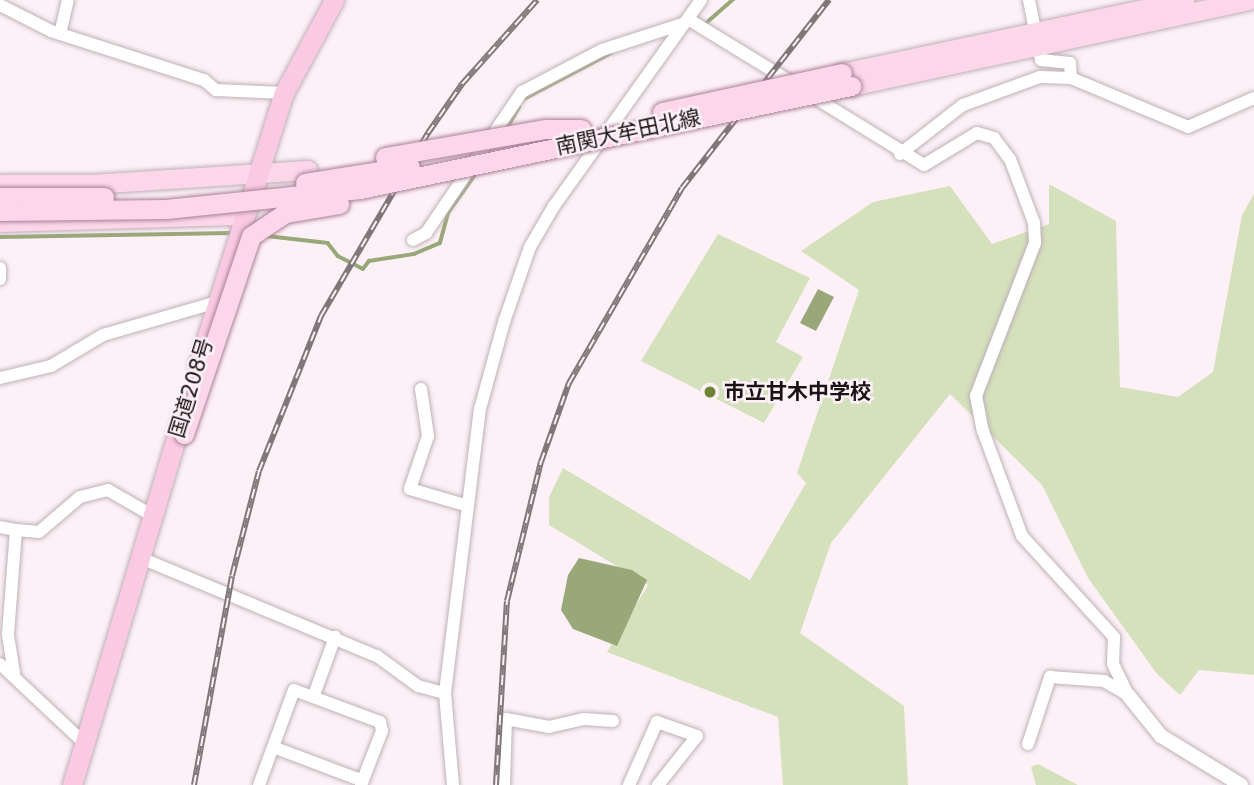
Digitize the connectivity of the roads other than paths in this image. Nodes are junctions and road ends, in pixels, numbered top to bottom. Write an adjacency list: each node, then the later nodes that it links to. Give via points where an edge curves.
1 (68, 0): 9 (street)
2 (334, 0): 13 (highway, 国道208号)
3 (701, 0): 8 (street)
4 (1029, 0): 10 (street)
5 (1184, 0): 10 (main road, 南関大牟田北線)
6 (1249, 0): 10 (main road, 南関大牟田北線)
7 (0, 5): 9 (street)
8 (687, 21): 17 (street); 24 (street, via 602,50 522,92 426,233); 30 (street, via 530,247 487,378)
9 (60, 34): 13 (street, via 204,80 216,90)
10 (1036, 39): 11 (street, via 1041,60 1070,63); 12 (main road, 南関大牟田北線)
11 (1071, 78): 14 (street, via 1188,127); 17 (street, via 1040,77 963,105)
12 (847, 79): 15 (main road, 南関大牟田北線, bridge); 16 (main road, 南関大牟田北線, bridge)
13 (284, 93): 18 (highway, 国道208号)
14 (1254, 98)
15 (581, 129): 18 (main road, bridge, via 547,129); 20 (main road, 南関大牟田北線, bridge, via 418,164 236,192)
16 (529, 153): 21 (main road, 南関大牟田北線, bridge, via 296,197 166,209); 31 (main road, bridge, via 411,188 285,213 259,226 228,292 184,434)
17 (900, 154): 40 (street, via 935,163 965,137 985,133 1010,159 1034,223 1035,243 976,396 983,431 1022,536 1110,630 1116,677)
18 (255, 176): 19 (main road); 22 (highway, 国道208号)
19 (0, 184)
20 (0, 197)
21 (0, 211)
22 (243, 215): 23 (main road); 27 (highway, 国道208号)
23 (0, 222)
24 (413, 240)
25 (0, 268): 26 (street)
26 (0, 279)
27 (217, 302): 28 (street, via 103,335 51,366); 31 (highway, 国道208号)
28 (0, 378)
29 (421, 389): 30 (street, via 428,436 410,489)
30 (468, 506): 38 (street)
31 (154, 510): 33 (street, via 108,490 80,497 39,532); 34 (highway, 国道208号)
32 (0, 527): 33 (street)
33 (16, 530): 37 (street, via 8,634)
34 (141, 558): 35 (street); 42 (highway, 国道208号)
35 (335, 637): 38 (street, via 377,656 418,686); 39 (street)
36 (0, 664): 37 (street)
37 (14, 673): 42 (street)
38 (445, 693): 48 (street)
39 (314, 695): 44 (street, via 294,690); 45 (street, via 380,722 382,730)
40 (1128, 695): 43 (street, via 1104,681 1050,677); 52 (street, via 1161,736)
41 (613, 721): 49 (street, via 584,719 549,727 506,719)
42 (82, 741): 46 (highway, 国道208号)
43 (1028, 744)
44 (273, 747): 45 (street); 47 (street)
45 (362, 783)
46 (72, 785)
47 (258, 785)
48 (453, 785)
49 (504, 785)
50 (629, 785): 51 (street, via 657,722 697,736)
51 (658, 785)
52 (1241, 785)

